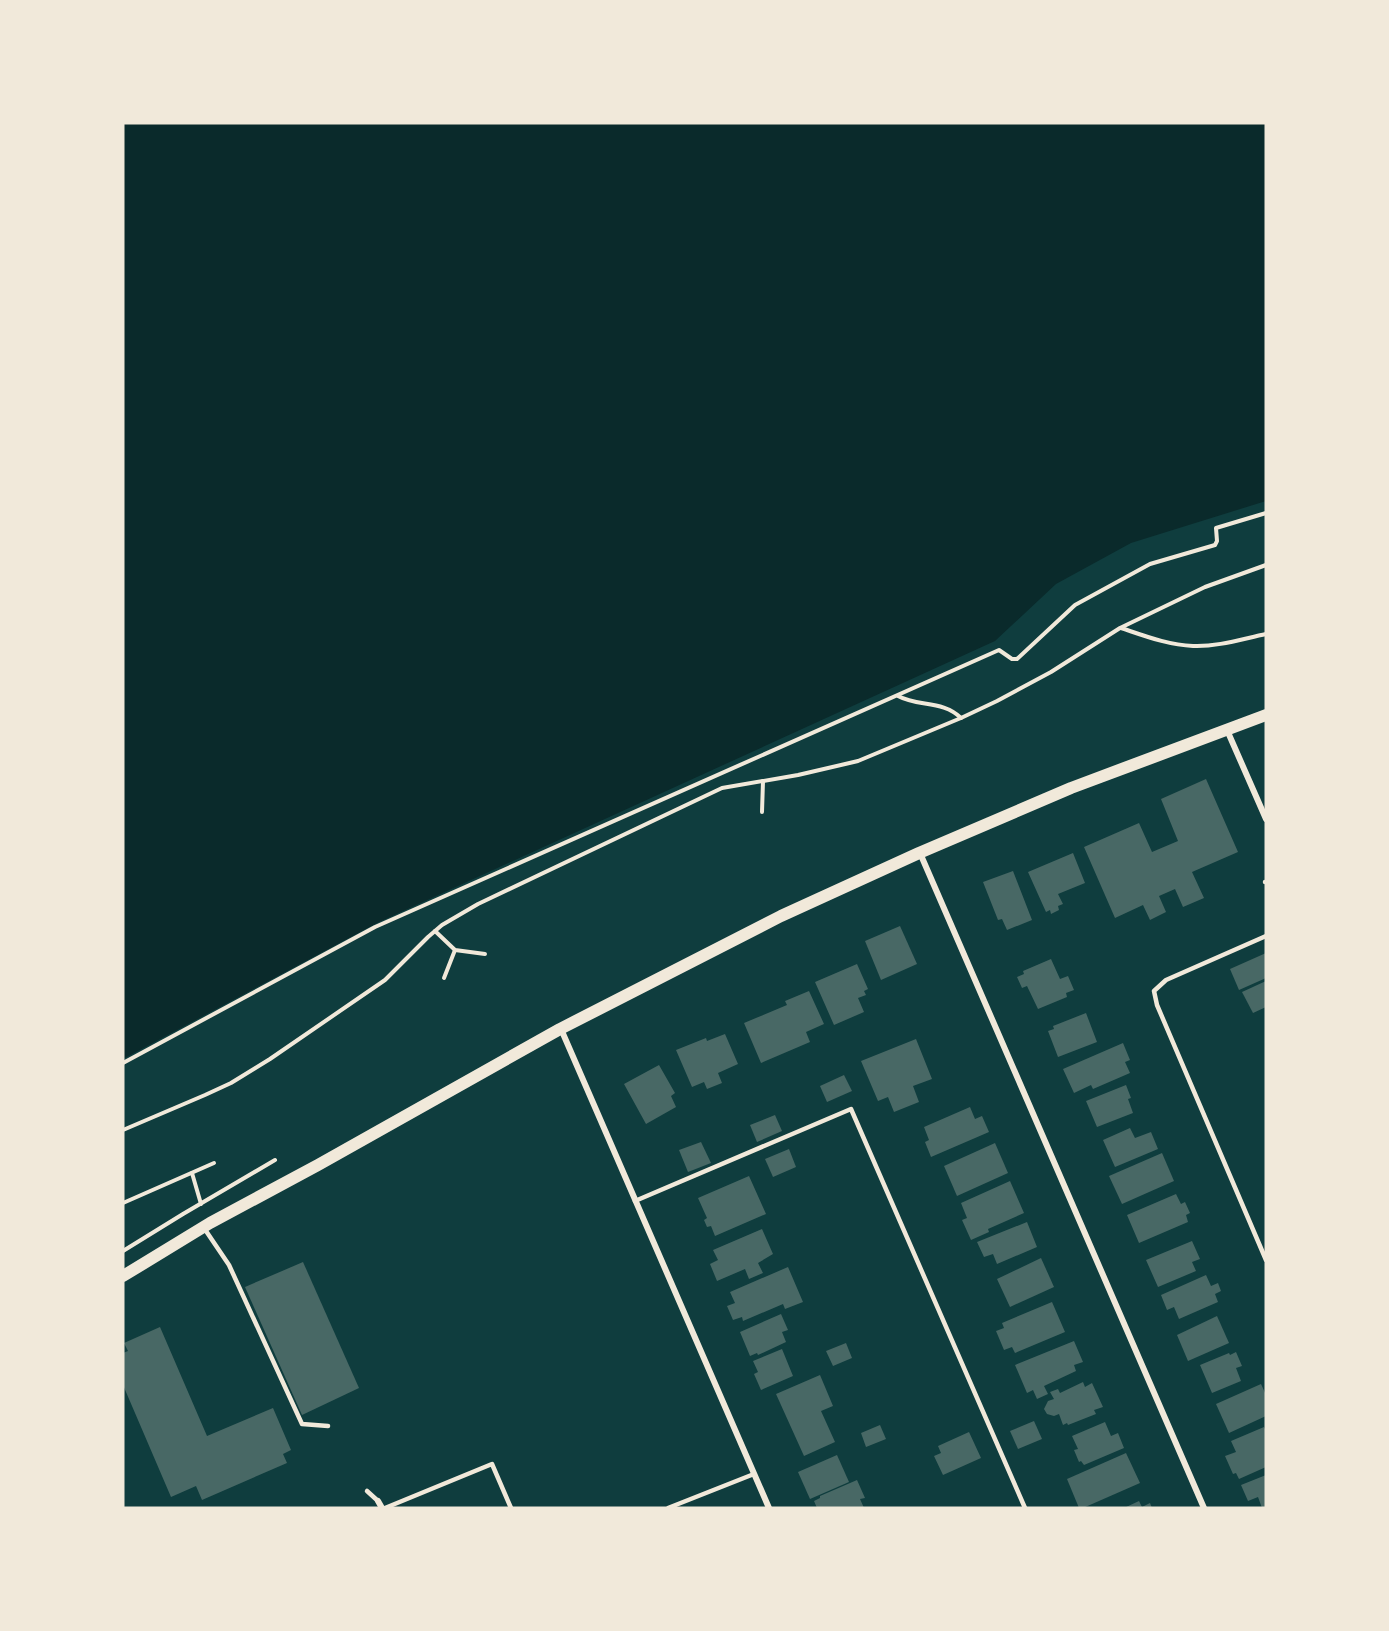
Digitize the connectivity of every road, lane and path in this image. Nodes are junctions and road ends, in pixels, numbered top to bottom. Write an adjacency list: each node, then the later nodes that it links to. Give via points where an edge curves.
1 (1266, 513): 5 (path, via 1216,528 1215,545 1150,564 1075,605 1017,659 999,650)
2 (1266, 565): 3 (path, via 1205,587)
3 (1120, 628): 4 (path, via 1165,642 1195,646); 7 (path, via 1051,672)
4 (1266, 634)
5 (897, 695): 7 (path, via 945,707); 19 (path, via 375,927)
6 (1266, 715): 8 (main road)
7 (960, 718): 9 (path, via 858,761)
8 (1227, 730): 11 (street); 12 (main road, via 1071,788)
9 (763, 781): 10 (path); 13 (path, via 722,788 478,904)
10 (762, 812)
11 (1266, 819)
12 (920, 853): 18 (main road, via 781,916); 40 (street)
13 (435, 931): 15 (path); 20 (path, via 385,980 270,1059 231,1083)
14 (1266, 936): 29 (lane, via 1166,980 1154,991)
15 (454, 950): 16 (path); 17 (path)
16 (484, 954)
17 (444, 978)
18 (560, 1029): 24 (street); 27 (main road)
19 (123, 1063)
20 (123, 1130)
21 (275, 1160): 26 (path)
22 (214, 1163): 23 (path)
23 (192, 1173): 25 (path); 26 (path)
24 (635, 1201): 32 (street); 39 (lane, via 851,1109)
25 (123, 1203)
26 (201, 1204): 28 (path)
27 (204, 1227): 30 (main road); 31 (lane, via 229,1265 302,1424)
28 (123, 1251)
29 (1266, 1260)
30 (123, 1276)
31 (328, 1426)
32 (754, 1474): 37 (lane); 38 (street)
33 (367, 1491): 34 (lane)
34 (378, 1501): 35 (street)
35 (383, 1508): 36 (lane, via 492,1464)
36 (511, 1508)
37 (668, 1508)
38 (769, 1508)
39 (1025, 1508)
40 (1204, 1508)

